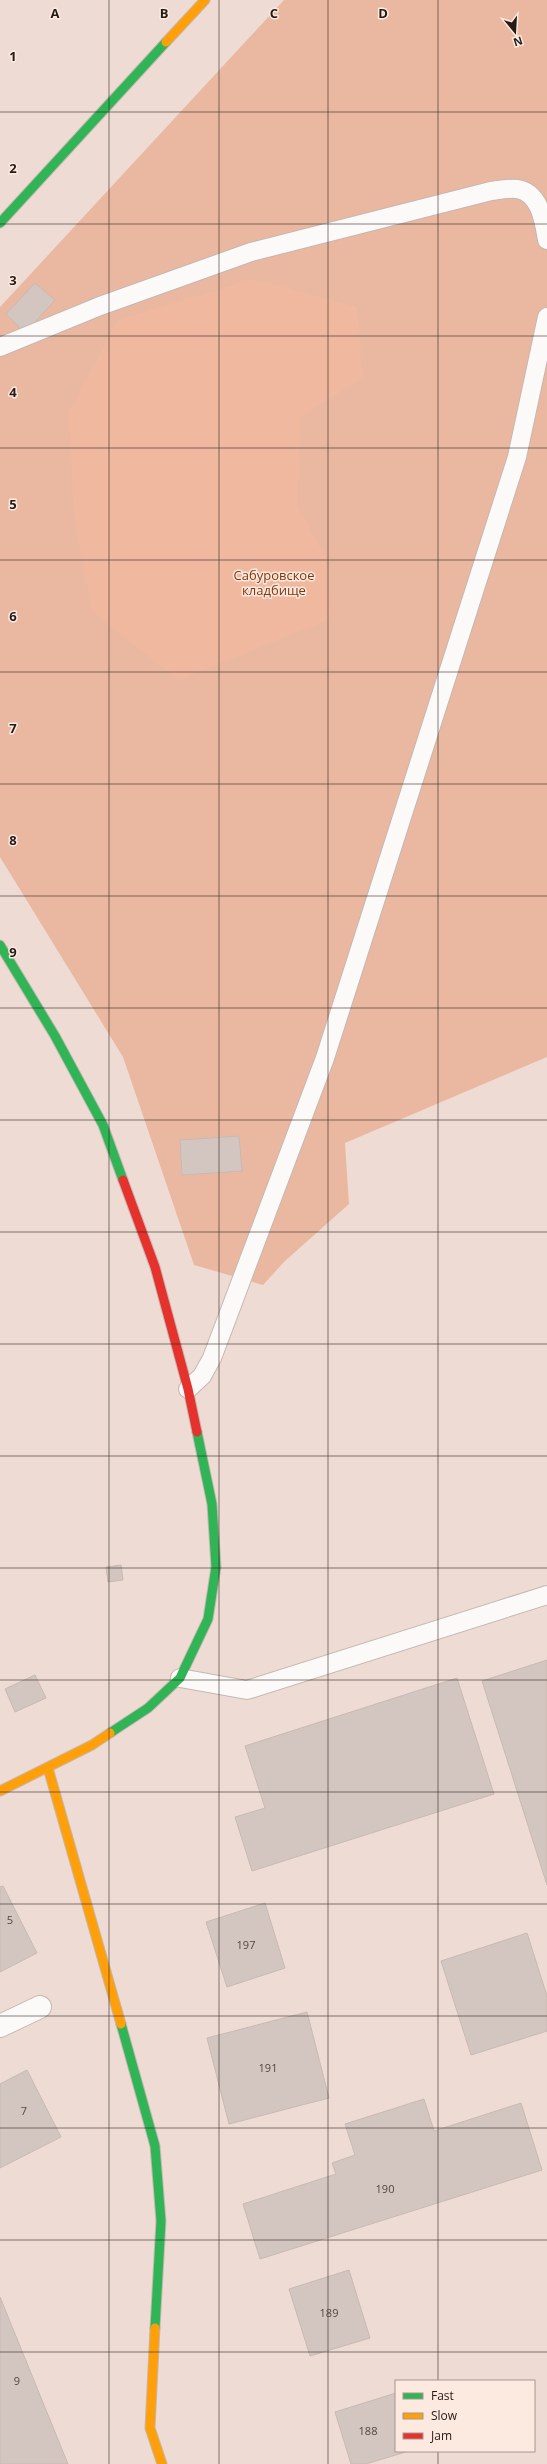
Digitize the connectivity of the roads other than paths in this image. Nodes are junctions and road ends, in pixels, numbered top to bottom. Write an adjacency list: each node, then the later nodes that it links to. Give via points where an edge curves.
1 (205, 0): 2 (street)
2 (0, 223)
3 (547, 240): 5 (lane, via 543,220 534,198 518,189 491,190 251,252 100,306)
4 (547, 317): 7 (lane, via 517,457 326,1058 212,1358 202,1376)
5 (0, 346)
6 (0, 945): 7 (street, via 55,1036 103,1125 155,1267)
7 (188, 1389): 9 (street, via 212,1504 216,1567 208,1619)
8 (547, 1595): 9 (lane, via 247,1690)
9 (180, 1678): 10 (street, via 148,1708 92,1745)
10 (48, 1768): 11 (street); 14 (street, via 155,2146 161,2221 150,2428)
11 (0, 1791)
12 (40, 2007): 13 (street)
13 (0, 2026)
14 (162, 2464)

